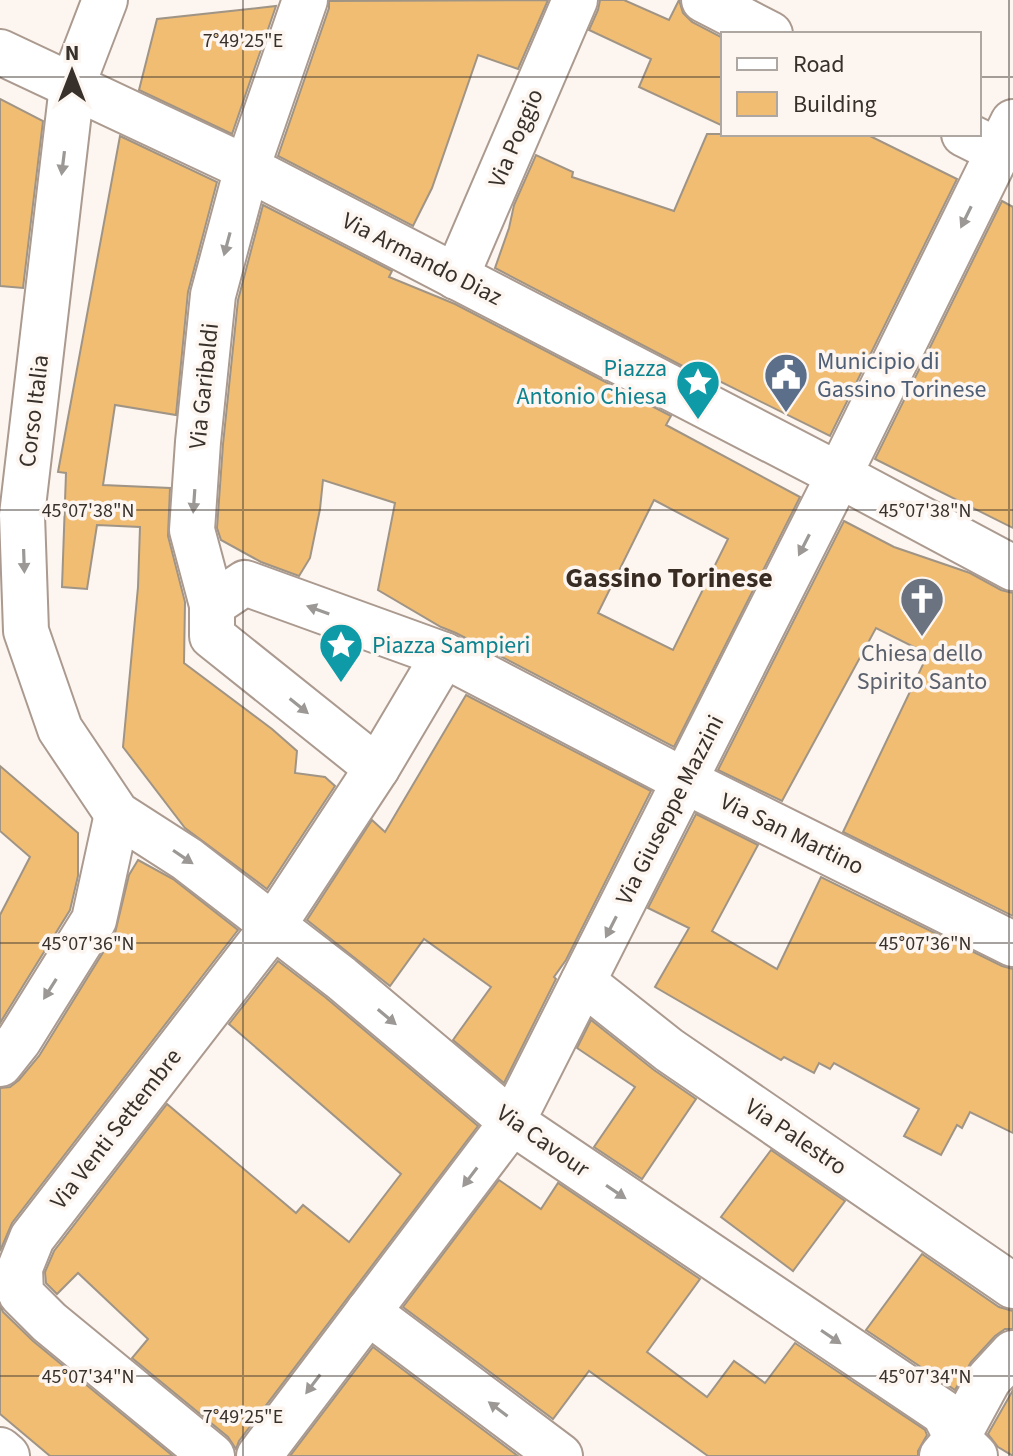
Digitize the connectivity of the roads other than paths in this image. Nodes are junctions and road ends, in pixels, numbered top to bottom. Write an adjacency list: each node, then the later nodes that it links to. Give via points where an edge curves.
1 (105, 0): 7 (street, Corso Italia)
2 (305, 0): 9 (street, Via Garibaldi)
3 (575, 0): 10 (street, Via Poggio)
4 (704, 0): 5 (street)
5 (766, 32)
6 (0, 52): 7 (street, Via Armando Diaz)
7 (72, 86): 9 (street, Via Armando Diaz); 17 (street, Corso Italia, one-way to 17, via 22,515 26,631 60,729)
8 (996, 148): 11 (street, Via Giuseppe Mazzini, one-way to 11)
9 (247, 168): 10 (street, Via Armando Diaz); 13 (street, Via Garibaldi, one-way to 13, via 213,295 198,442 192,530)
10 (456, 277): 11 (street, Via Armando Diaz)
11 (839, 475): 12 (street, Via Armando Diaz); 16 (street, Via Giuseppe Mazzini, one-way to 16)
12 (1013, 568)
13 (212, 605): 14 (street, one-way to 13, via 245,583); 15 (street, one-way to 15, via 212,636)
14 (444, 655): 15 (street); 16 (street, Via San Martino)
15 (377, 768): 18 (street, Via Venti Settembre)
16 (685, 781): 19 (street, Via San Martino); 20 (street, Via Giuseppe Mazzini, one-way to 20)
17 (117, 814): 18 (street, Via Cavour, one-way to 18, via 187,859); 21 (street, one-way to 21, via 94,920)
18 (273, 926): 22 (street, Via Cavour, one-way to 22); 29 (street, Via Venti Settembre, via 32,1238 20,1268 21,1294 39,1313)
19 (1013, 944)
20 (583, 982): 22 (street, Via Giuseppe Mazzini); 23 (street, Via Palestro, via 669,1050)
21 (0, 1064)
22 (512, 1122): 24 (street, Via Giuseppe Mazzini, one-way to 24); 27 (street, Via Cavour, one-way to 27, via 944,1413)
23 (1013, 1286)
24 (368, 1312): 30 (street, Via Giuseppe Mazzini, one-way to 30); 31 (street, one-way to 24)
25 (1013, 1353): 27 (street, via 989,1379)
26 (0, 1450): 28 (street)
27 (958, 1450)
28 (7, 1456)
29 (212, 1456)
30 (259, 1456)
31 (560, 1456)

